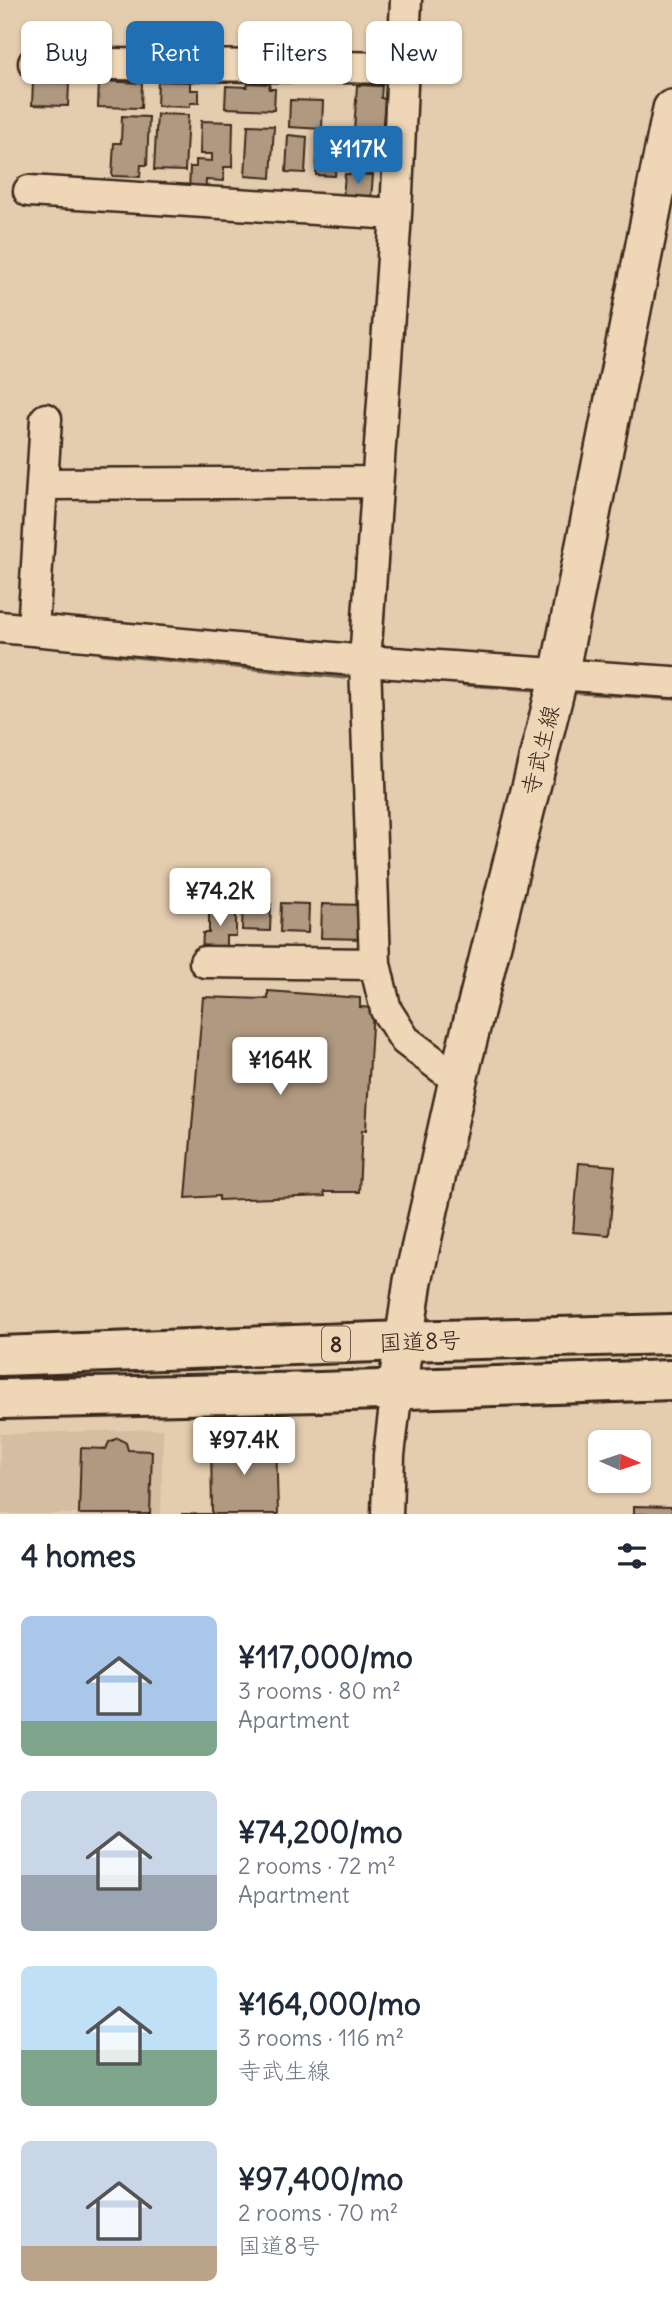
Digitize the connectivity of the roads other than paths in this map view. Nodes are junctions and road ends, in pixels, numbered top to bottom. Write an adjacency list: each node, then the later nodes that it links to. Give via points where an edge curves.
1 (406, 0): 2 (street)
2 (405, 21)
3 (112, 65): 4 (street)
4 (366, 68)
5 (402, 84): 8 (street)
6 (672, 109): 15 (main road, 寺武生線)
7 (29, 191): 8 (street)
8 (396, 214): 10 (street)
9 (46, 419): 11 (street)
10 (376, 482): 11 (street); 14 (street)
11 (42, 484): 13 (street)
12 (0, 627): 13 (street)
13 (33, 630): 14 (street)
14 (365, 661): 15 (street); 18 (street)
15 (559, 675): 16 (street); 19 (main road, 寺武生線)
16 (672, 682)
17 (205, 962): 18 (street)
18 (375, 964): 19 (street, via 386,1010 405,1040)
19 (458, 1080): 21 (main road, 寺武生線)
20 (672, 1334): 21 (highway, 国道8号 / 8)
21 (403, 1341): 22 (highway, 国道8号 / 8); 24 (main road, 寺武生線)
22 (0, 1356)
23 (672, 1380): 24 (highway, 国道8号 / 8)
24 (397, 1389): 25 (highway, 国道8号 / 8); 26 (street)
25 (0, 1399)
26 (387, 1514)

